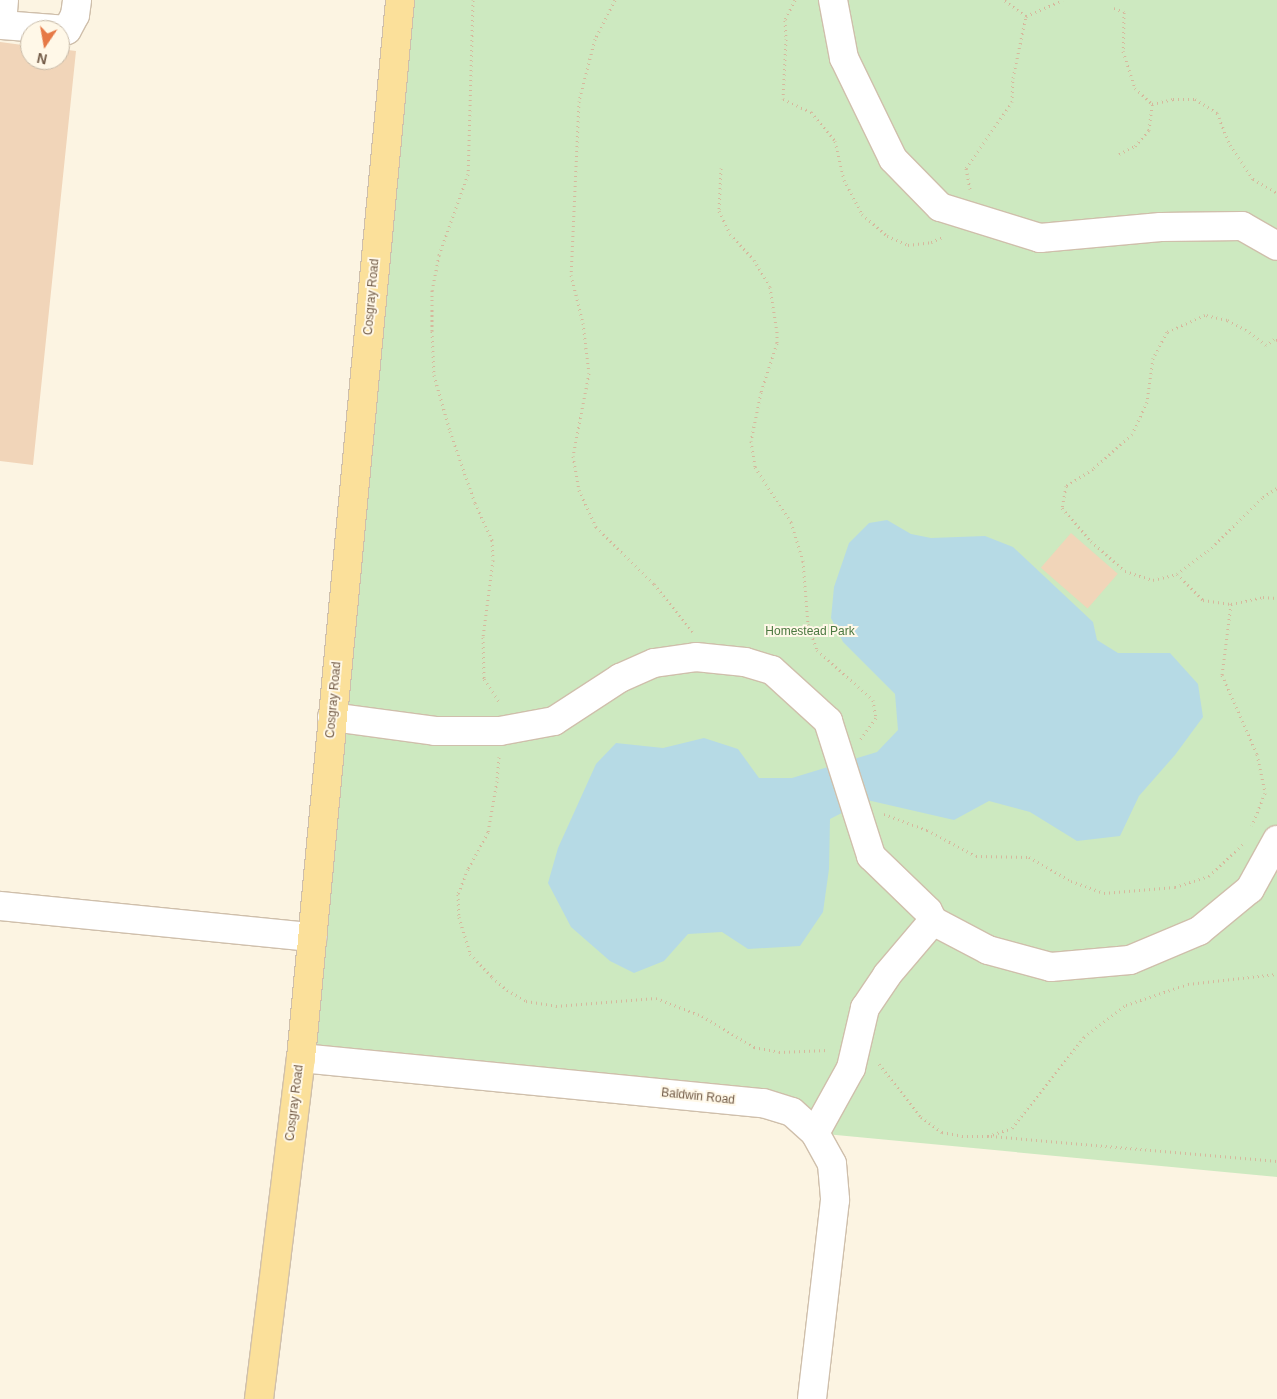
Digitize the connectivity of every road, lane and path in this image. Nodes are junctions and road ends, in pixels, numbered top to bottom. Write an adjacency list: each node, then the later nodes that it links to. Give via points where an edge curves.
1 (77, 0): 10 (street, via 76,15 67,30)
2 (400, 0): 23 (main road, Cosgray Road)
3 (472, 0): 24 (path, via 468,174 439,255 432,290 432,331 434,375 450,432 492,540 493,560 483,637 484,679 501,705)
4 (615, 0): 22 (path, via 595,39 579,101 570,275 583,323 589,373 573,456 578,490 596,527 654,584)
5 (795, 0): 11 (path, via 784,20)
6 (833, 0): 16 (street, via 844,58 893,159 940,207 1040,238 1161,227 1242,226)
7 (1063, 0): 9 (path)
8 (1114, 8): 12 (path, via 1124,12 1123,52 1135,88)
9 (1026, 16)
10 (2, 17)
11 (786, 39)
12 (1152, 104): 13 (path, via 1149,130 1135,146); 15 (path, via 1173,99 1195,99 1217,114 1230,145 1253,179)
13 (1119, 154)
14 (721, 168): 25 (path, via 719,211 730,234 754,260 770,287 777,332 777,343 761,392 751,441 755,467 791,522 803,561 808,624 817,650 873,700 876,718 864,738)
15 (1277, 193)
16 (1277, 246)
17 (1277, 340): 19 (path, via 1266,345 1227,320 1205,316 1167,332 1153,358 1147,402 1132,434 1093,469 1066,486 1062,508 1091,541 1125,571 1153,580)
18 (1277, 488): 19 (path, via 1263,497 1208,551)
19 (1177, 574): 21 (path, via 1203,600)
20 (1277, 598): 21 (path, via 1264,597)
21 (1231, 604): 27 (path, via 1222,675 1257,754 1265,793)
22 (716, 659): 24 (street, via 696,657 654,663 620,678 554,721); 25 (street, via 745,662 772,670 828,721)
23 (332, 717): 24 (street, via 435,732); 32 (main road, Cosgray Road)
24 (500, 731): 34 (path, via 497,781 488,832 458,894 459,917 470,954 492,977 526,1000 556,1006 656,998 694,1012 754,1047 779,1052 819,1049)
25 (838, 749): 26 (street)
26 (858, 815): 28 (path, via 885,814 927,830 976,856 1029,856 1071,881 1104,894 1175,887 1209,876); 31 (street, via 871,856 928,911)
27 (1251, 830)
28 (1247, 840)
29 (1277, 840): 31 (street, via 1250,889 1199,931 1130,960 1051,967 988,950)
30 (0, 906): 32 (street)
31 (933, 921): 34 (street, via 887,975 865,1008)
32 (312, 936): 35 (main road, Cosgray Road)
33 (1277, 974): 37 (path, via 1188,984 1126,1005 1084,1037 1012,1128)
34 (855, 1052): 36 (street, via 844,1086); 37 (path, via 878,1062 921,1117 942,1132)
35 (301, 1058): 36 (street, Baldwin Road, via 763,1103 792,1112); 39 (main road, Cosgray Road)
36 (816, 1133): 40 (street, Baldwin Road, via 832,1164 835,1200)
37 (988, 1136): 38 (path)
38 (1277, 1161)
39 (259, 1399)
40 (812, 1399)

